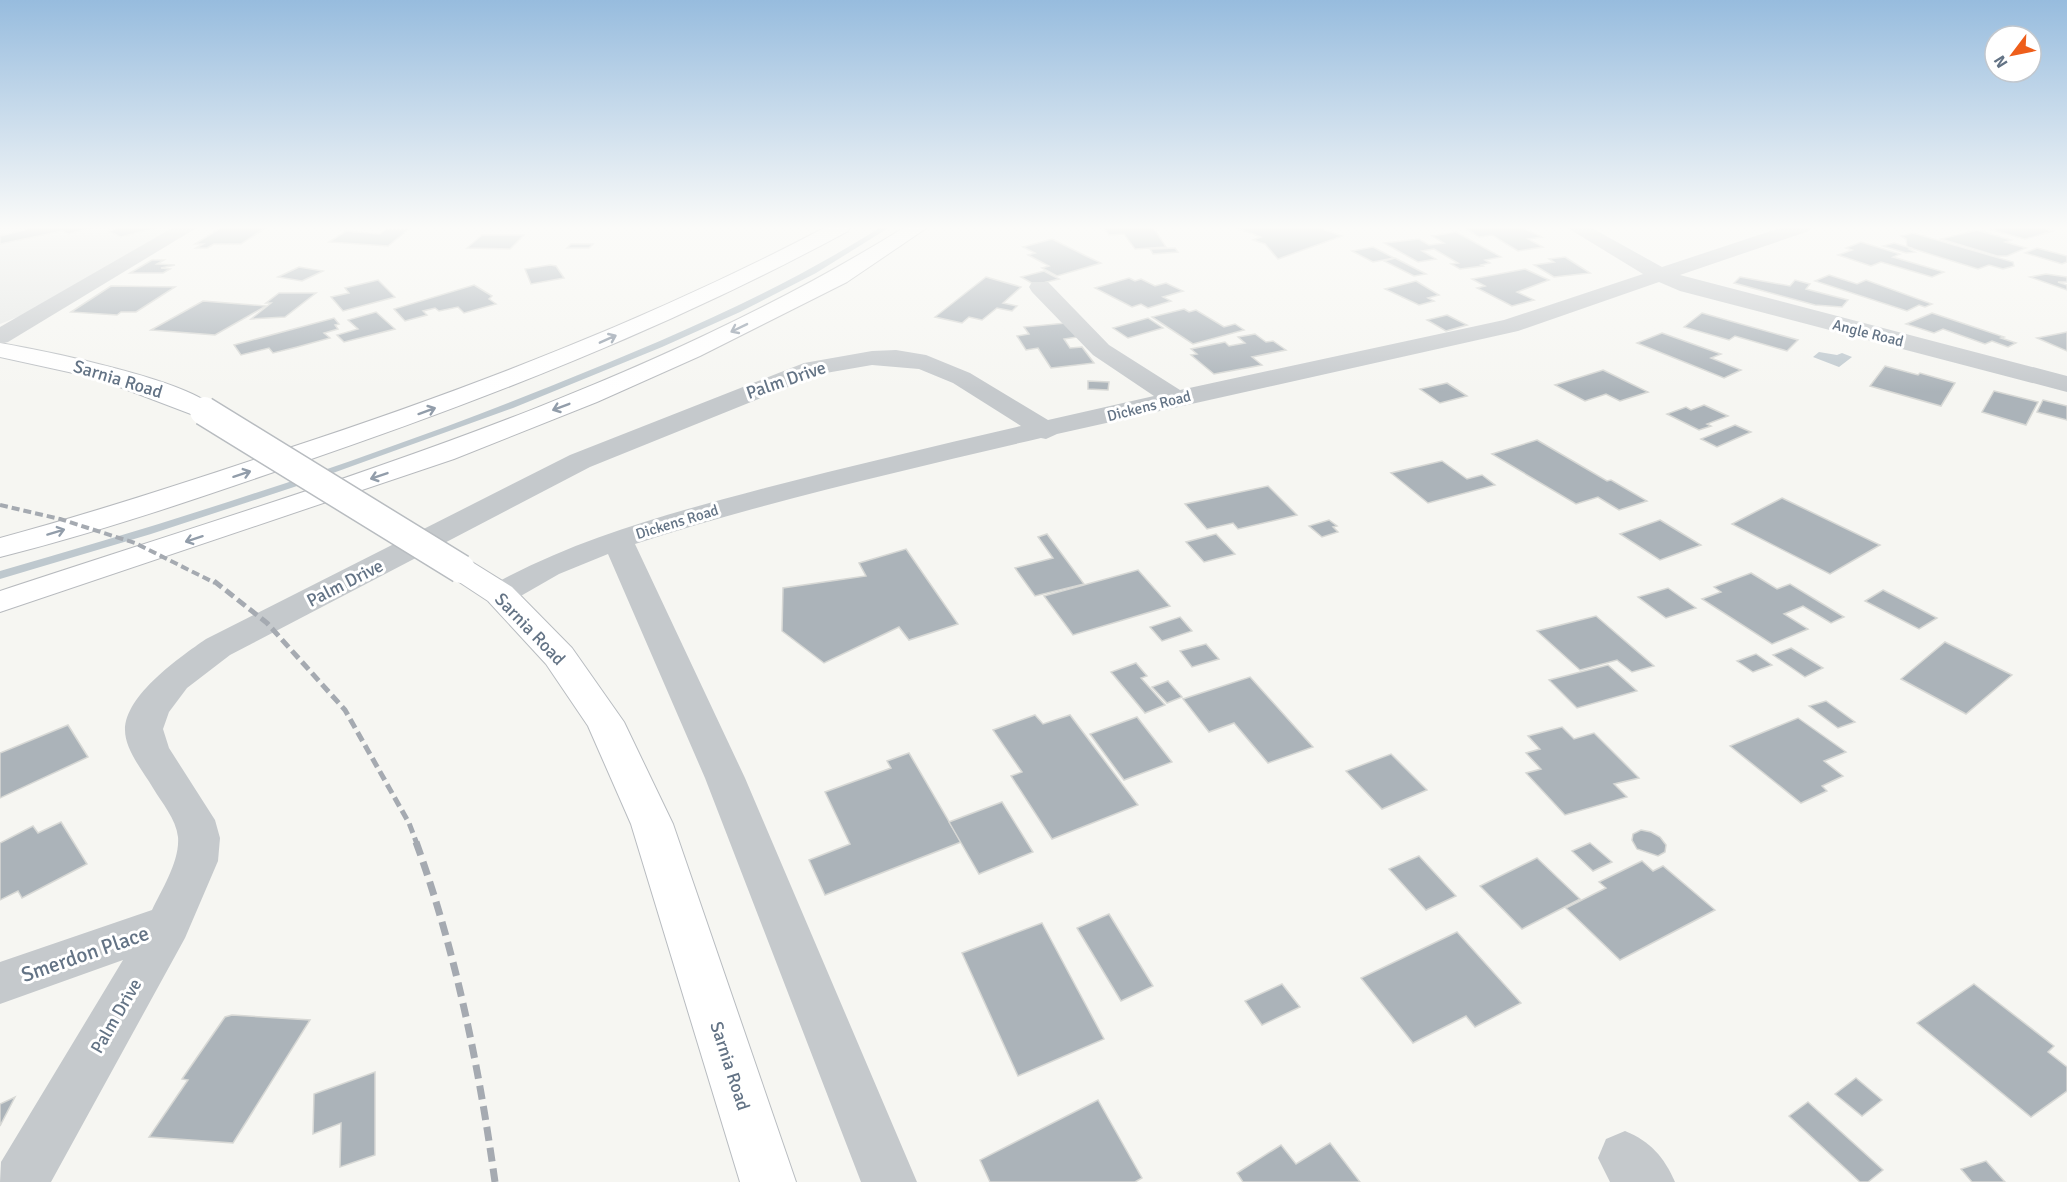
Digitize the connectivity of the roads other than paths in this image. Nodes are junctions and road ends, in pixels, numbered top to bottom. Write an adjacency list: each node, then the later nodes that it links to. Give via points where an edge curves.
1 (94, 282): 7 (street)
2 (734, 282): 13 (main road, one-way to 2, via 401,421 543,368)
3 (831, 282): 15 (main road, one-way to 15, via 588,397 444,453)
4 (1643, 282): 10 (street, Dickens Road, via 1510,326)
5 (1681, 282): 9 (street, Angle Road)
6 (1040, 287): 10 (street, via 1101,350)
7 (0, 337)
8 (0, 350): 14 (main road, Sarnia Road, bridge, via 140,382 204,411)
9 (2067, 384)
10 (1177, 399): 11 (street, Dickens Road)
11 (1046, 431): 12 (street, Dickens Road, via 776,493); 16 (street, Palm Drive, via 939,368 910,359 847,360 813,368 580,461 218,647 174,679 151,709 144,729 150,750 194,820 198,838 196,861)
12 (617, 540): 14 (street, Dickens Road, via 548,567); 20 (street, via 704,729)
13 (0, 548)
14 (500, 594): 19 (main road, Sarnia Road, via 559,656 605,722 652,824)
15 (0, 602)
16 (169, 924): 17 (street, Smerdon Place); 18 (street, Palm Drive)
17 (0, 983)
18 (21, 1182)
19 (768, 1182)
20 (889, 1182)

